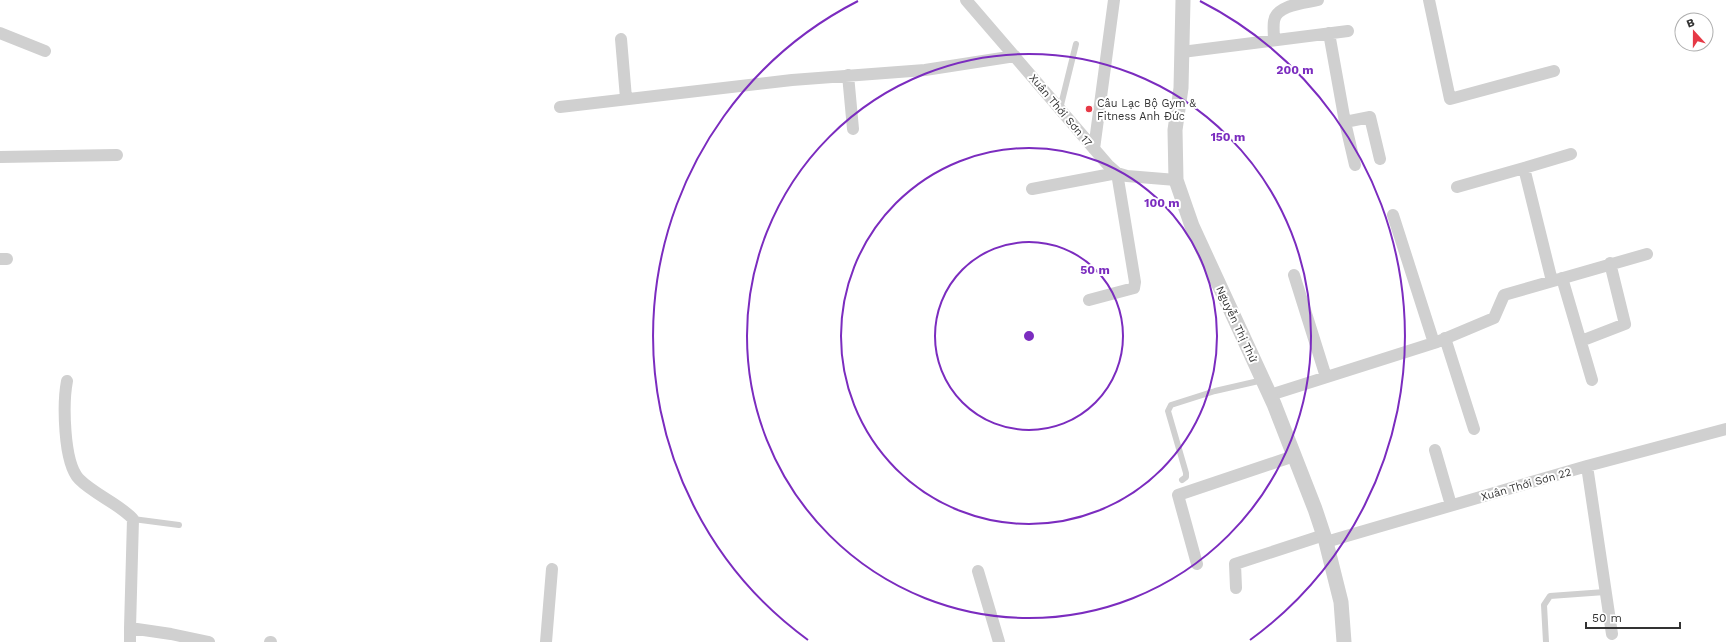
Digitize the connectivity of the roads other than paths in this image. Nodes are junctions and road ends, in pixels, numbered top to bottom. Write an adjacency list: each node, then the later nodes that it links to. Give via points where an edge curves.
1 (966, 0): 14 (street, Xuân Thới Sơn 17)
2 (1114, 0): 22 (street)
3 (1183, 0): 13 (street, Nguyễn Thị Thử)
4 (1318, 0): 10 (street, via 1289,7 1278,14 1274,20)
5 (1429, 0): 15 (street, via 1450,99)
6 (1348, 31): 8 (street)
7 (0, 33): 12 (street)
8 (1330, 33): 10 (street); 20 (street)
9 (621, 39): 17 (street)
10 (1274, 40): 13 (street)
11 (1076, 44): 19 (lane)
12 (46, 51)
13 (1182, 52): 30 (street, Nguyễn Thị Thử, via 1181,88 1175,130)
14 (1015, 56): 16 (street, via 925,70); 19 (street, Xuân Thới Sơn 17)
15 (1554, 71)
16 (848, 75): 17 (street); 21 (street)
17 (626, 98): 18 (street)
18 (560, 107)
19 (1060, 109): 22 (street, Xuân Thới Sơn 17)
20 (1345, 122): 26 (street, via 1370,117); 27 (street)
21 (853, 129)
22 (1094, 149): 29 (street, Xuân Thới Sơn 17)
23 (1571, 154): 28 (street)
24 (118, 155): 25 (street)
25 (0, 157)
26 (1380, 159)
27 (1355, 165)
28 (1524, 168): 31 (street); 37 (street)
29 (1117, 174): 30 (street); 32 (street); 38 (street, via 1134,288)
30 (1176, 180): 43 (street, Nguyễn Thị Thử, via 1192,226)
31 (1458, 187)
32 (1032, 189)
33 (1393, 215): 41 (street)
34 (1647, 254): 35 (street)
35 (1610, 263): 37 (street); 40 (street, via 1625,324)
36 (1294, 275): 42 (street)
37 (1557, 279): 39 (street, via 1504,295 1494,318); 40 (street)
38 (1089, 300)
39 (1445, 338): 41 (street); 47 (street)
40 (1581, 341): 44 (street)
41 (1434, 343): 42 (street)
42 (1326, 377): 46 (street)
43 (1263, 380): 46 (street, Nguyễn Thị Thử); 52 (lane, via 1171,405 1168,411 1186,473)
44 (1592, 380)
45 (67, 381): 54 (street, via 64,396 67,443 76,475)
46 (1270, 395): 50 (street, Nguyễn Thị Thử)
47 (1474, 429)
48 (1726, 429): 51 (street, Xuân Thới Sơn 22)
49 (1435, 450): 53 (street)
50 (1294, 456): 56 (street, Nguyễn Thị Thử); 57 (street, via 1178,495)
51 (1587, 466): 53 (street, Xuân Thới Sơn 22); 61 (street)
52 (1182, 480)
53 (1451, 505): 56 (street, Xuân Thới Sơn 22)
54 (133, 519): 55 (lane); 62 (street)
55 (179, 525)
56 (1325, 538): 60 (street, Xuân Thới Sơn 22, via 1235,564); 68 (street, Nguyễn Thị Thử, via 1341,602)
57 (1197, 564)
58 (552, 569): 66 (street)
59 (978, 571): 67 (street)
60 (1236, 588)
61 (1605, 592): 63 (street); 69 (lane, via 1550,596 1544,605)
62 (130, 628): 64 (street); 65 (street)
63 (1612, 634)
64 (130, 642)
65 (209, 642)
66 (546, 642)
67 (999, 642)
68 (1344, 642)
69 (1546, 642)

